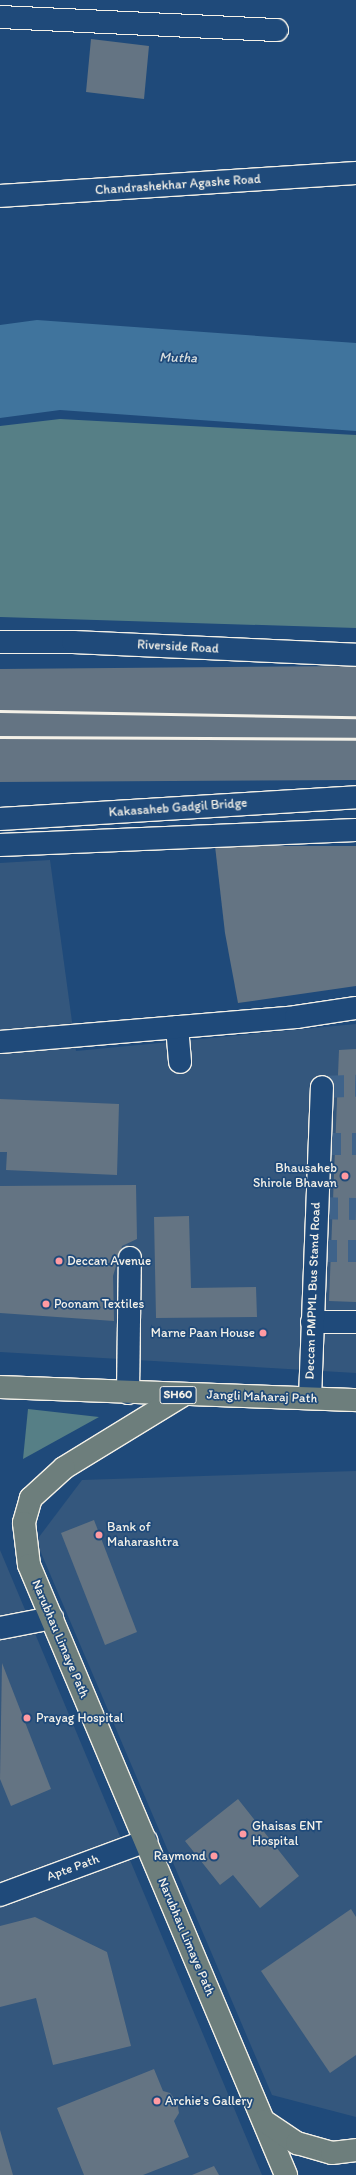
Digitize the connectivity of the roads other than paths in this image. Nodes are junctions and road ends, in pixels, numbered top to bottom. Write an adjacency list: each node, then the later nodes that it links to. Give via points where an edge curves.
1 (0, 18): 2 (street)
2 (277, 30)
3 (356, 173): 4 (street, Chandrashekhar Agashe Road)
4 (0, 196)
5 (0, 642): 6 (street, Riverside Road, via 73,642)
6 (356, 655)
7 (356, 797): 8 (street, Kakasaheb Gadgil Bridge)
8 (0, 819)
9 (356, 830): 10 (street)
10 (0, 845)
11 (356, 1008): 12 (street, via 296,1017)
12 (176, 1027): 13 (street); 14 (street)
13 (0, 1042)
14 (180, 1062)
15 (322, 1087): 17 (street, Deccan PMPML Bus Stand Road)
16 (130, 1258): 20 (street)
17 (312, 1322): 18 (street); 22 (street, Deccan PMPML Bus Stand Road)
18 (356, 1322)
19 (0, 1387): 20 (main road, Jangli Maharaj Path / SH60)
20 (128, 1393): 21 (main road, Jangli Maharaj Path / SH60)
21 (183, 1395): 22 (main road, Jangli Maharaj Path / SH60); 24 (main road, Narubhau Limaye Path, via 64,1468 31,1498 24,1523 28,1565)
22 (310, 1398): 23 (main road, Jangli Maharaj Path / SH60)
23 (356, 1400)
24 (52, 1618): 25 (street); 26 (main road, Narubhau Limaye Path)
25 (0, 1628)
26 (146, 1841): 27 (street, Apte Path); 28 (main road, Narubhau Limaye Path)
27 (0, 1895)
28 (264, 2121): 29 (main road, via 297,2143 332,2153); 30 (main road, Narubhau Limaye Path)
29 (356, 2150)
30 (286, 2175)

